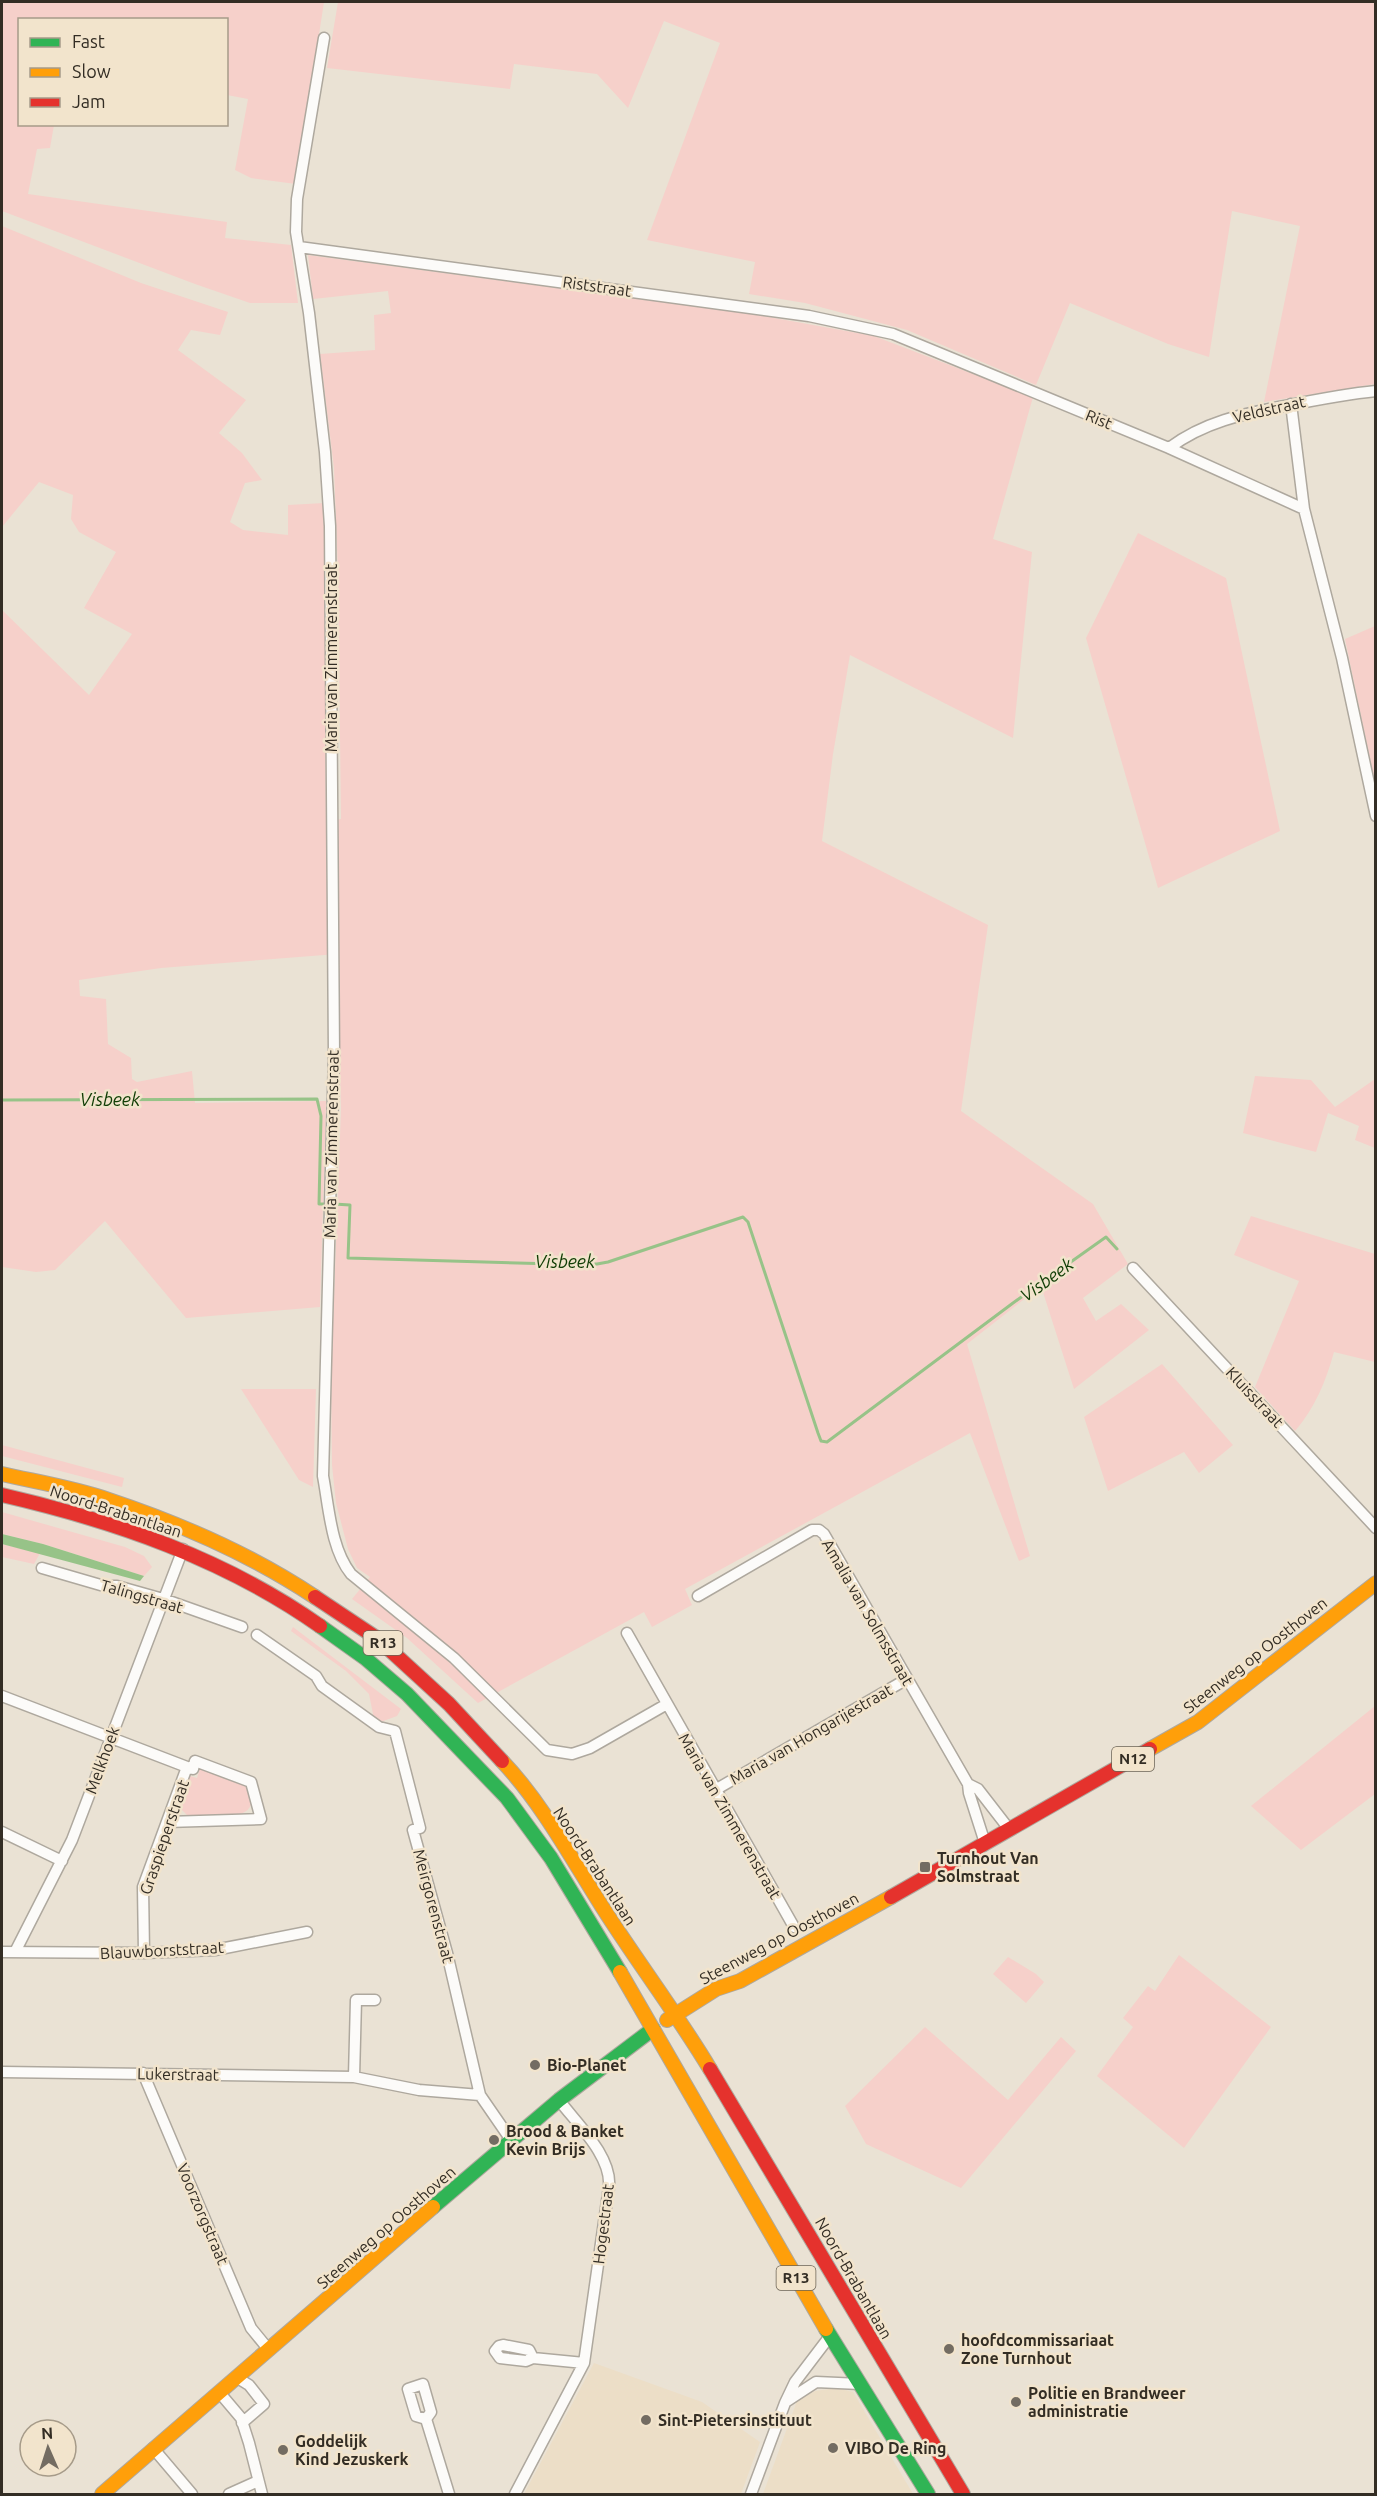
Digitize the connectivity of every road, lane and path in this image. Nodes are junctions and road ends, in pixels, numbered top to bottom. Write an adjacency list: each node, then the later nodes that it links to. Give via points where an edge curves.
1 (324, 38): 2 (street, via 297,199)
2 (299, 247): 3 (street, Riststraat, via 809,316); 23 (street, Maria van Zimmerenstraat, via 325,452 330,526 334,1055 323,1476 331,1523 342,1563 351,1574 454,1658 547,1750 572,1754 590,1748)
3 (893, 334): 6 (street, Rist)
4 (1376, 391): 5 (street, Veldstraat)
5 (1291, 405): 6 (street, Veldstraat, via 1233,416 1198,429); 7 (street)
6 (1169, 448): 7 (street, Rist)
7 (1304, 509): 8 (street)
8 (1376, 816)
9 (1133, 1268): 12 (street, Kluisstraat)
10 (2, 1474): 39 (main road, Noord-Brabantlaan / R13, via 106,1500 200,1534 295,1584 378,1639 449,1704 513,1772)
11 (2, 1495): 13 (main road, Noord-Brabantlaan / R13, via 140,1533)
12 (1376, 1528)
13 (183, 1549): 17 (street, Melkhoek); 40 (main road, Noord-Brabantlaan / R13, via 290,1605 365,1658 411,1697 507,1798 551,1858)
14 (42, 1568): 17 (street, Talingstraat)
15 (1376, 1583): 29 (main road, Steenweg op Oosthoven / N12, via 1198,1722)
16 (698, 1596): 21 (street, Amalia van Solmsstraat, via 812,1530 819,1530)
17 (163, 1599): 18 (street, Talingstraat); 24 (street, Melkhoek)
18 (242, 1627)
19 (627, 1633): 23 (street, Maria van Zimmerenstraat)
20 (257, 1635): 44 (street, Meirgorenstraat, via 316,1676 322,1686 378,1727 395,1731 420,1828 414,1830)
21 (907, 1679): 26 (street, Amalia van Solmsstraat); 27 (street, Maria van Hongarijestraat)
22 (2, 1696): 24 (street, Graspieperstraat)
23 (667, 1704): 27 (street, Maria van Zimmerenstraat)
24 (110, 1738): 25 (street, Graspieperstraat); 32 (street, Melkhoek)
25 (187, 1767): 28 (street, Graspieperstraat); 28 (street, via 193,1769 195,1761 251,1782 261,1819)
26 (968, 1784): 29 (street, Amalia van Solmsstraat, via 978,1789); 31 (street, Amalia van Solmsstraat)
27 (715, 1790): 33 (street, Maria van Zimmerenstraat)
28 (167, 1822): 37 (street, Graspieperstraat, via 143,1887)
29 (1009, 1829): 31 (main road, Steenweg op Oosthoven / N12)
30 (2, 1832): 32 (street)
31 (985, 1843): 39 (main road, Steenweg op Oosthoven / N12, via 740,1981 716,1989)
32 (62, 1861): 36 (street, Melkhoek)
33 (794, 1926)
34 (307, 1932): 37 (street, Blauwborststraat, via 214,1950)
35 (2, 1952): 36 (street)
36 (15, 1952): 37 (street, Blauwborststraat)
37 (144, 1953)
38 (375, 2000): 43 (street, via 352,1999)
39 (676, 2015): 40 (main road, Steenweg op Oosthoven / N12); 67 (main road, Noord-Brabantlaan / R13)
40 (653, 2029): 45 (main road, Steenweg op Oosthoven); 47 (main road, Noord-Brabantlaan / R13)
41 (2, 2072): 42 (street, Lukerstraat)
42 (143, 2073): 43 (street, Lukerstraat); 48 (street, Voorzorgstraat, via 251,2328)
43 (354, 2076): 44 (street, Lukerstraat, via 419,2090)
44 (480, 2095): 46 (street, Meirgorenstraat)
45 (559, 2100): 46 (main road, Steenweg op Oosthoven); 50 (street, Hogestraat, via 603,2157 610,2177)
46 (511, 2140): 48 (main road, Steenweg op Oosthoven)
47 (830, 2336): 52 (main road, Noord-Brabantlaan / R13); 54 (street, via 795,2382)
48 (269, 2350): 51 (main road, Steenweg op Oosthoven)
49 (533, 2358): 50 (street)
50 (584, 2363): 64 (street, Hogestraat)
51 (236, 2377): 53 (main road, Steenweg op Oosthoven); 56 (street, via 249,2385 264,2404)
52 (860, 2384): 54 (street, via 816,2382); 66 (main road, Noord-Brabantlaan / R13)
53 (219, 2391): 56 (street); 57 (main road, Steenweg op Oosthoven)
54 (785, 2403): 65 (street)
55 (426, 2419): 63 (street)
56 (242, 2423): 58 (street)
57 (153, 2448): 59 (main road, Steenweg op Oosthoven); 60 (street)
58 (258, 2481): 61 (street); 62 (street)
59 (102, 2494)
60 (192, 2494)
61 (229, 2494)
62 (262, 2494)
63 (449, 2494)
64 (515, 2494)
65 (751, 2494)
66 (928, 2494)
67 (963, 2494)

